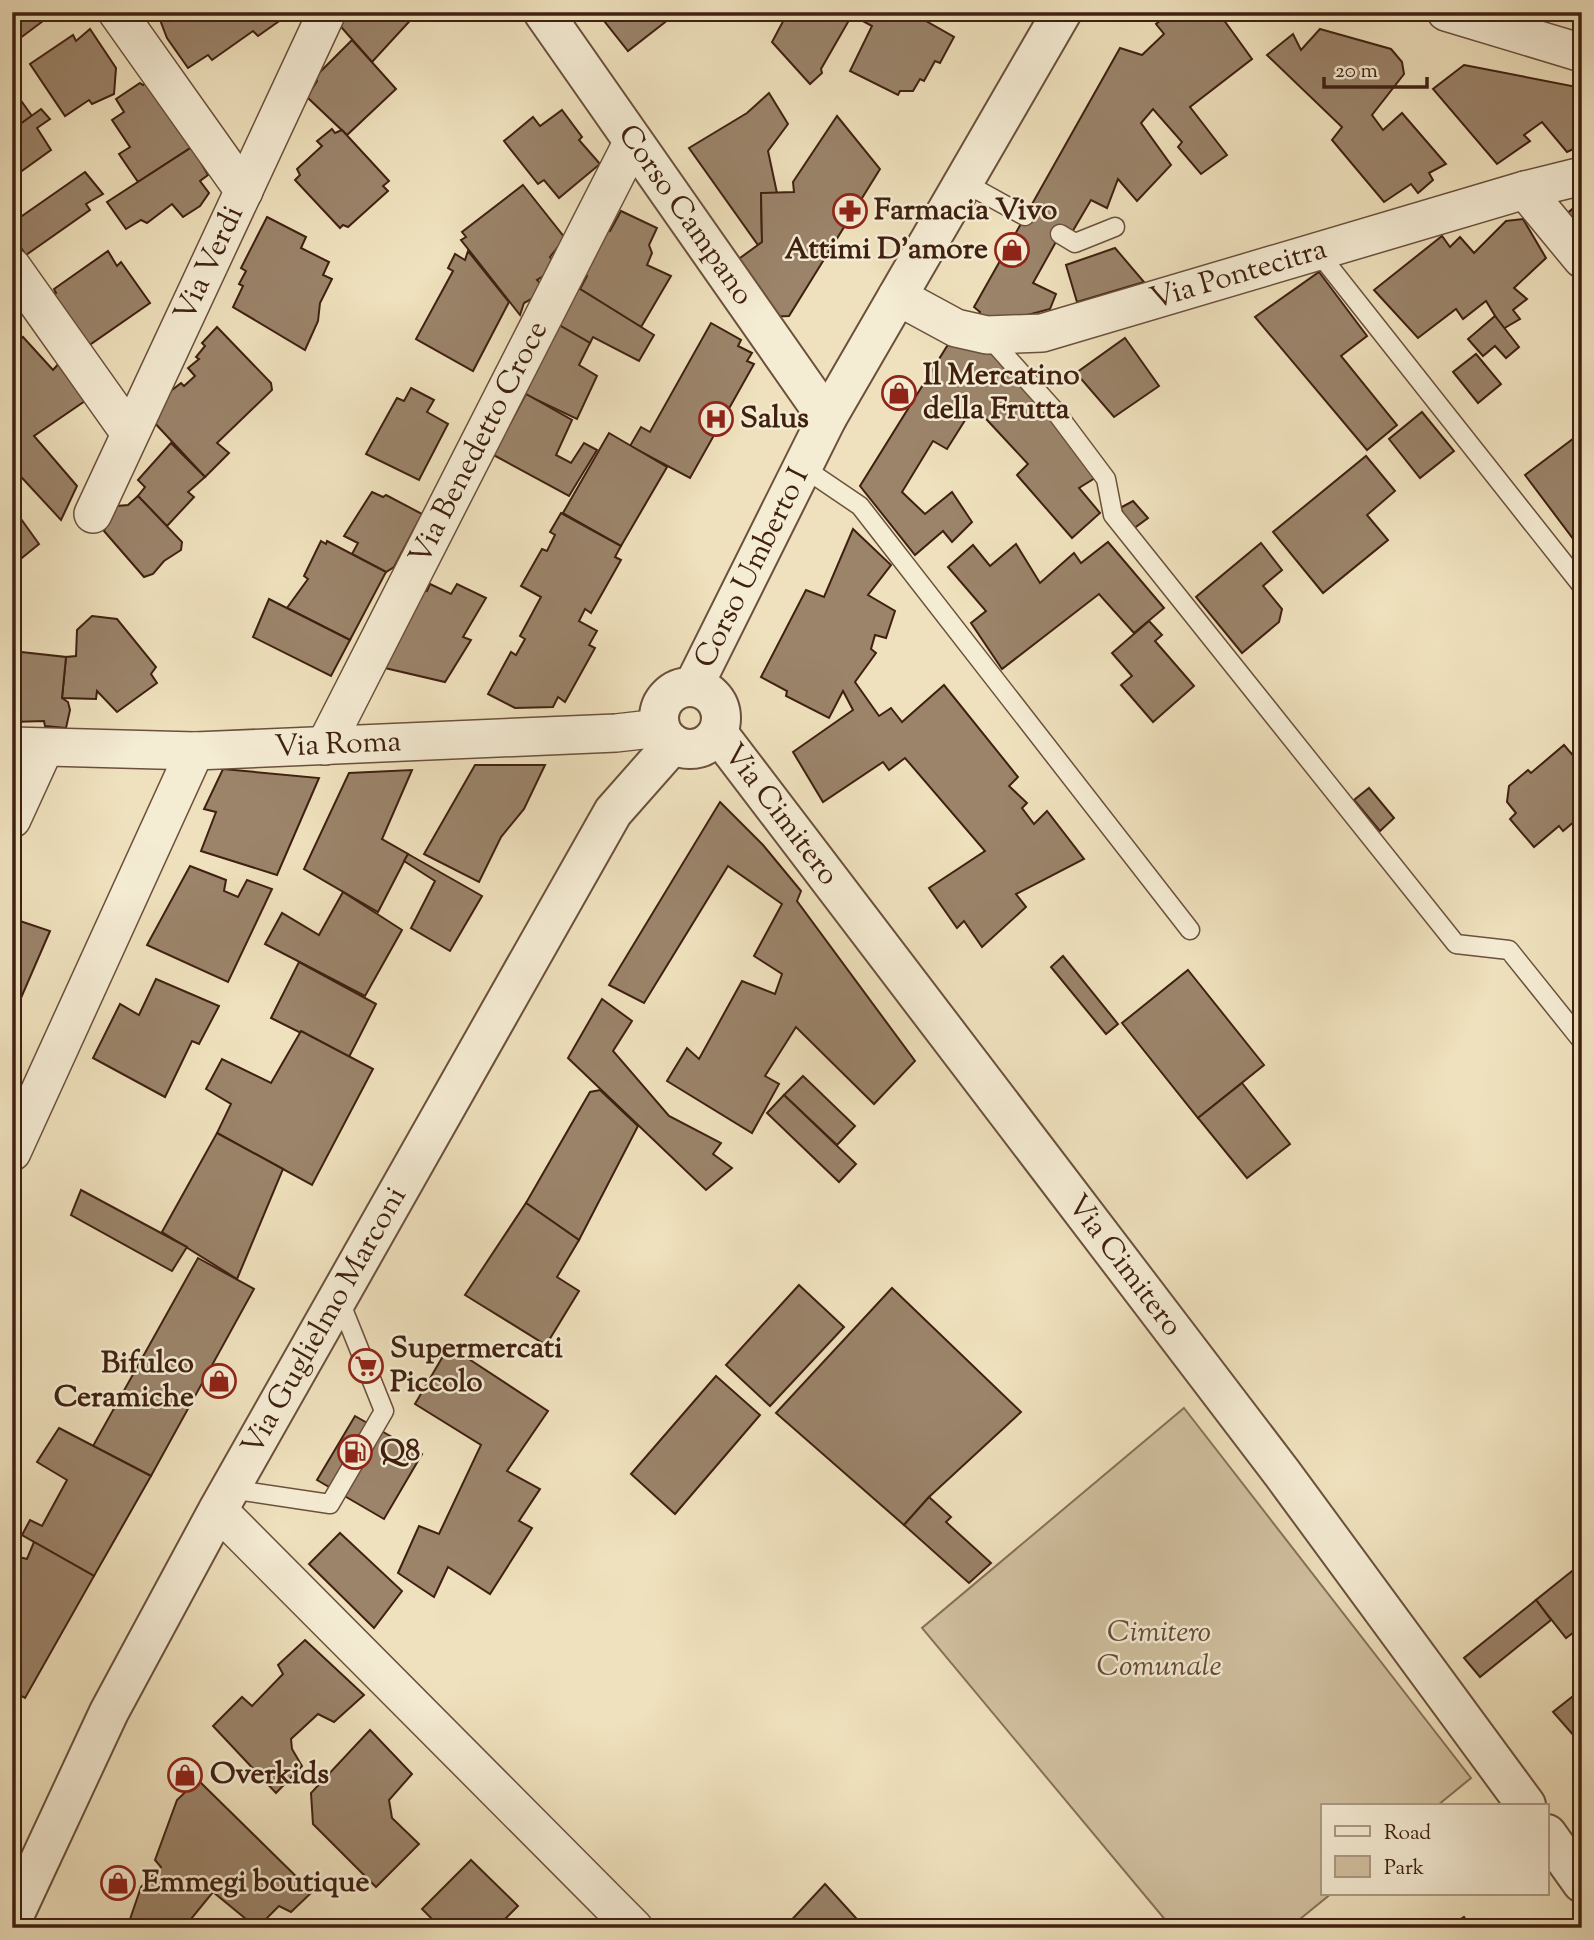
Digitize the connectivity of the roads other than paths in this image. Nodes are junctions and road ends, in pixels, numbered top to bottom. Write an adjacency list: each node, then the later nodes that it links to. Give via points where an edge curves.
1 (117, 12): 11 (street)
2 (327, 12): 11 (street, Via Verdi)
3 (543, 12): 7 (street, Corso Campano)
4 (1062, 12): 9 (street, Corso Umberto I)
5 (1447, 12): 6 (street)
6 (1582, 53)
7 (634, 141): 20 (street, Corso Campano); 28 (street, Via Benedetto Croce)
8 (1582, 176): 10 (street, Via Pontecitra)
9 (963, 182): 12 (lane); 18 (street, Corso Umberto I)
10 (1525, 190): 15 (street, Via Pontecitra); 16 (street)
11 (244, 191): 21 (street, Via Verdi)
12 (1025, 216)
13 (1115, 227): 14 (lane, via 1075,243)
14 (1060, 234)
15 (1317, 251): 19 (street, Via Pontecitra, via 1042,332); 24 (lane)
16 (1582, 260)
17 (12, 267): 21 (street)
18 (897, 296): 19 (street, Via Pontecitra, via 956,328); 20 (street, Corso Umberto I)
19 (987, 335): 33 (lane, via 1055,411 1106,479 1113,515 1456,944 1509,950)
20 (827, 418): 22 (street, Corso Umberto I)
21 (129, 432): 23 (street, Via Verdi)
22 (802, 466): 25 (street, Corso Umberto I); 32 (lane, via 860,506)
23 (93, 514)
24 (1582, 586)
25 (693, 687): 26 (street, via 712,695 718,703); 27 (street, via 683,687 666,698 661,708)
26 (718, 733): 27 (street, via 693,749); 37 (street, Via Cimitero, via 1282,1473)
27 (667, 736): 28 (street, Via Roma, via 616,733); 35 (street, Via Guglielmo Marconi, via 613,812)
28 (325, 746): 30 (street, Via Roma)
29 (28, 747): 30 (street, Via Roma); 31 (street)
30 (195, 751): 34 (street)
31 (12, 819)
32 (1190, 930)
33 (1582, 1041)
34 (12, 1152)
35 (339, 1297): 36 (street, Via Guglielmo Marconi); 36 (lane, via 384,1411 330,1504)
36 (224, 1500): 40 (street, Via Guglielmo Marconi, via 109,1712); 41 (street)
37 (1525, 1804)
38 (1548, 1835): 39 (street)
39 (1580, 1874)
40 (19, 1921)
41 (634, 1928)

